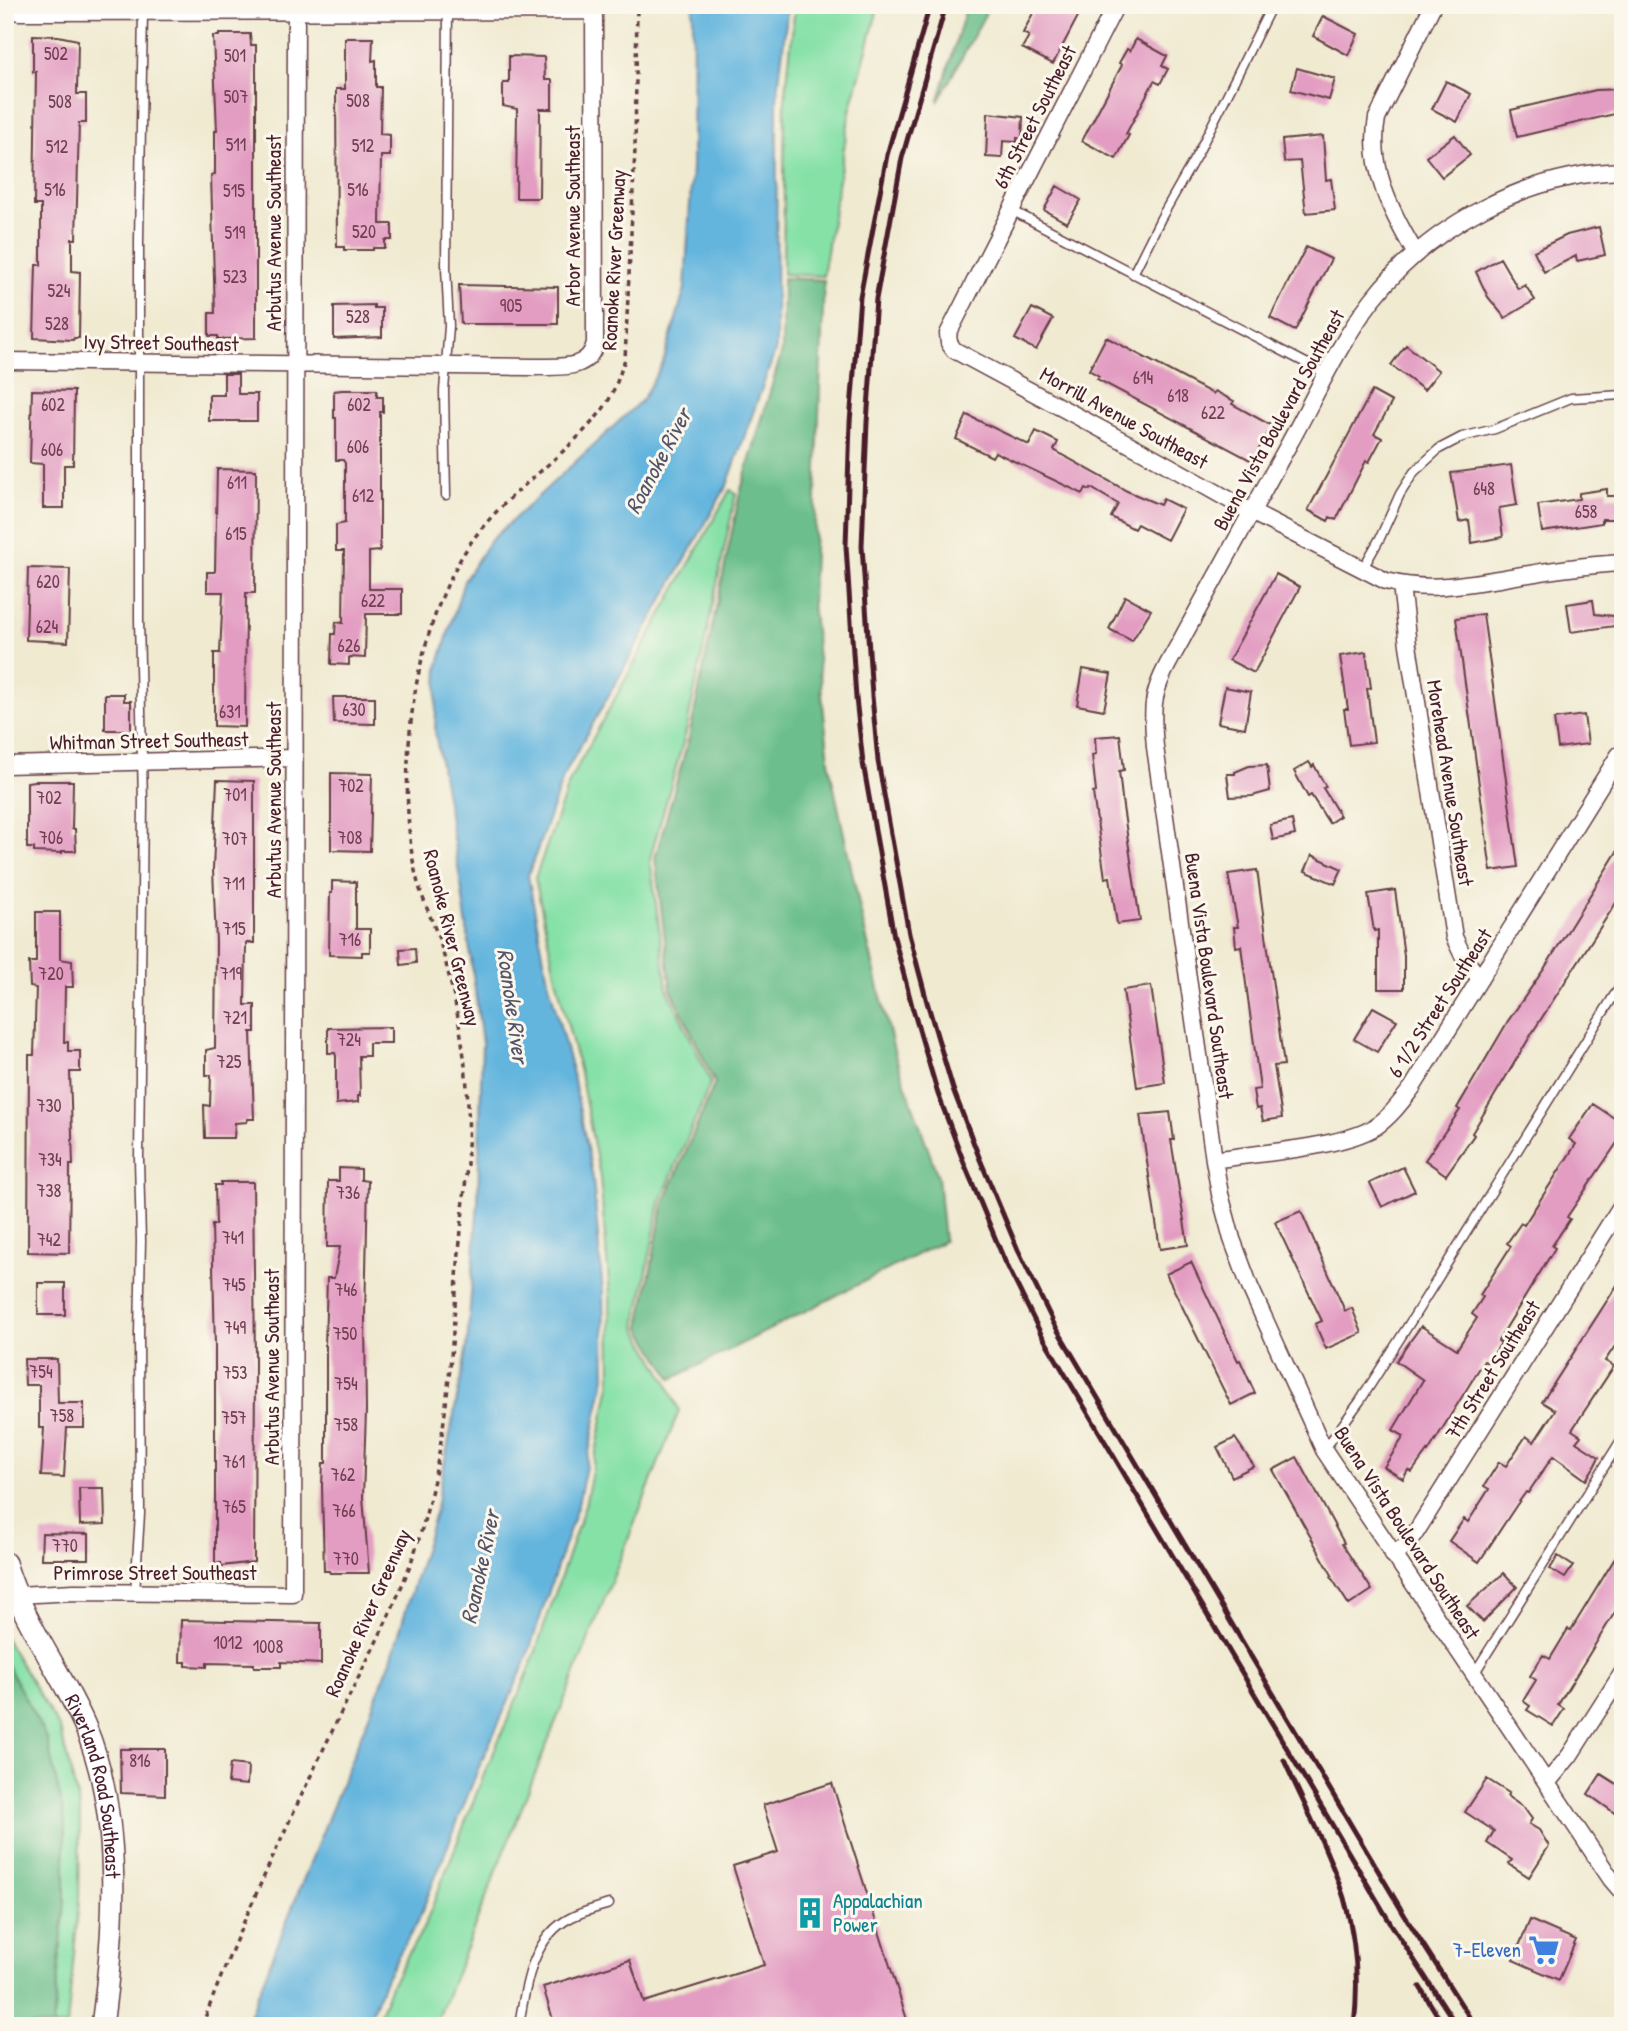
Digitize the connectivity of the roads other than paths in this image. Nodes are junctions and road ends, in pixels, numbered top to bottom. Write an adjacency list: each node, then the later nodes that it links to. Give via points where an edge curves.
1 (1116, 5): 10 (street, 6th Street Southeast)
2 (1272, 5): 12 (lane)
3 (1433, 5): 11 (street, via 1377,118 1374,139 1384,191)
4 (5, 8): 5 (street, via 19,12)
5 (143, 8): 6 (street); 14 (lane)
6 (296, 8): 7 (street); 15 (street, Arbutus Avenue Southeast)
7 (448, 8): 8 (street); 16 (lane)
8 (594, 8): 17 (street, Arbor Avenue Southeast, via 594,351 578,366)
9 (1623, 171): 11 (street, Buena Vista Boulevard Southeast, via 1566,176 1537,184 1468,218)
10 (1011, 211): 12 (lane); 21 (street, Morrill Avenue Southeast, via 948,334 954,350)
11 (1416, 254): 18 (street, Buena Vista Boulevard Southeast, via 1372,300)
12 (1133, 274): 18 (lane)
13 (5, 361): 14 (street, Ivy Street Southeast)
14 (140, 364): 15 (street, Ivy Street Southeast); 27 (lane)
15 (294, 366): 16 (street, Ivy Street Southeast); 26 (street, Arbutus Avenue Southeast)
16 (446, 367): 17 (street, Ivy Street Southeast); 20 (lane)
17 (526, 367)
18 (1327, 374): 21 (street, Buena Vista Boulevard Southeast)
19 (1623, 395): 23 (lane, via 1571,398 1438,449 1414,472)
20 (446, 495)
21 (1251, 512): 23 (street, Morrill Avenue Southeast); 31 (street, Buena Vista Boulevard Southeast, via 1159,683 1154,703 1155,747)
22 (1623, 562): 24 (street, Morrill Avenue Southeast, via 1440,588)
23 (1362, 570): 24 (street, Morrill Avenue Southeast)
24 (1401, 585): 29 (street, Morehead Avenue Southeast, via 1454,937)
25 (1619, 755): 29 (street, 6 1/2 Street Southeast)
26 (294, 758): 27 (street, Whitman Street Southeast); 39 (street, Arbutus Avenue Southeast)
27 (142, 761): 28 (street, Whitman Street Southeast); 38 (lane, via 140,1514)
28 (5, 765)
29 (1480, 979): 31 (street, 6 1/2 Street Southeast, via 1412,1088 1392,1114 1374,1127 1354,1137)
30 (1623, 981): 35 (lane, via 1413,1318)
31 (1214, 1160): 35 (street, Buena Vista Boulevard Southeast, via 1232,1239 1250,1287)
32 (1623, 1203): 33 (street, 7th Street Southeast)
33 (1618, 1222): 36 (street, 7th Street Southeast, via 1409,1543)
34 (1623, 1437): 42 (lane)
35 (1324, 1450): 36 (street, Buena Vista Boulevard Southeast)
36 (1393, 1555): 42 (street, Buena Vista Boulevard Southeast)
37 (5, 1563): 40 (main road, Riverland Road Southeast)
38 (135, 1593): 39 (street, Primrose Street Southeast); 40 (street, Primrose Street Southeast)
39 (293, 1594)
40 (17, 1595): 46 (main road, Riverland Road Southeast, via 84,1724 106,1797 111,1906)
41 (1623, 1672): 43 (street)
42 (1474, 1674): 43 (street, Buena Vista Boulevard Southeast)
43 (1547, 1783): 44 (street, Buena Vista Boulevard Southeast)
44 (1623, 1893)
45 (609, 1904): 47 (lane, via 571,1917 555,1928 539,1950 525,1983)
46 (102, 2026)
47 (519, 2026)

